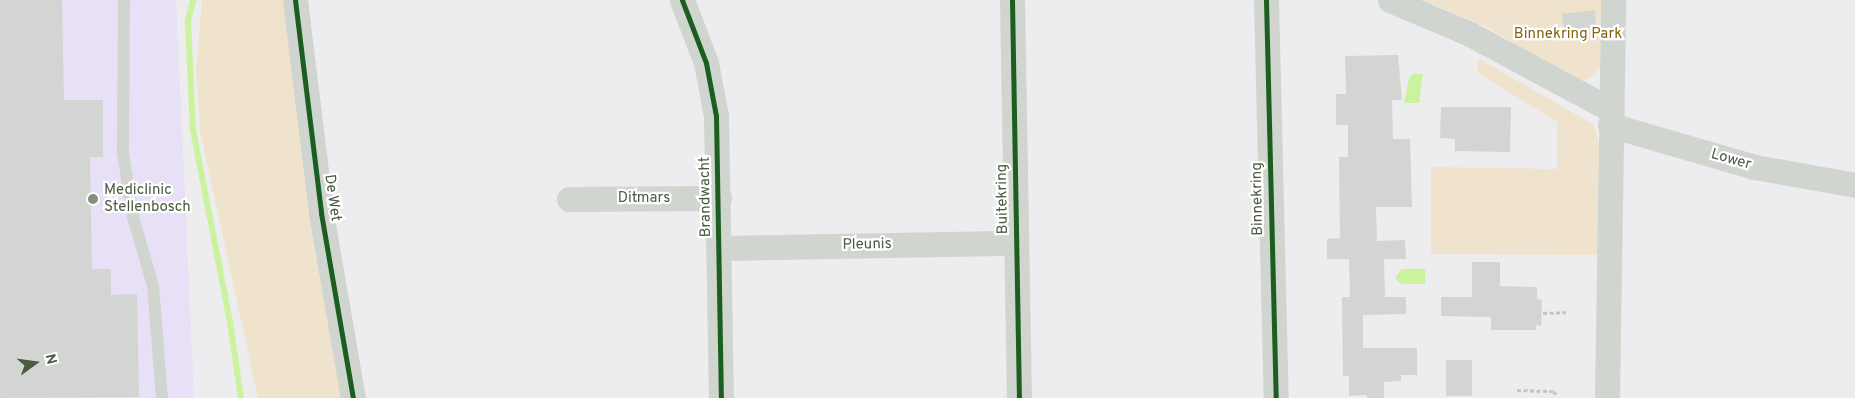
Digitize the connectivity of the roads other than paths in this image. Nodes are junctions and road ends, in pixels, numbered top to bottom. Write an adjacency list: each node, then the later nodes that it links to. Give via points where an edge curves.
1 (124, 0): 14 (lane, via 123,154 134,217 152,286)
2 (295, 0): 15 (street, De Wet, via 321,213)
3 (682, 0): 10 (street, Brandwacht, via 706,63 716,116)
4 (1012, 0): 12 (street, Buitekring)
5 (1266, 0): 18 (street, Binnekring)
6 (1390, 0): 8 (street, Lower, via 1470,34)
7 (1613, 0): 8 (street)
8 (1610, 117): 9 (street, Lower, via 1755,167); 19 (street)
9 (1855, 186)
10 (719, 198): 11 (street, Ditmars); 13 (street, Brandwacht)
11 (569, 199)
12 (1016, 242): 13 (street, Pleunis); 17 (street, Buitekring)
13 (719, 248): 16 (street, Brandwacht)
14 (162, 398)
15 (354, 398)
16 (721, 398)
17 (1019, 398)
18 (1276, 398)
19 (1607, 398)

